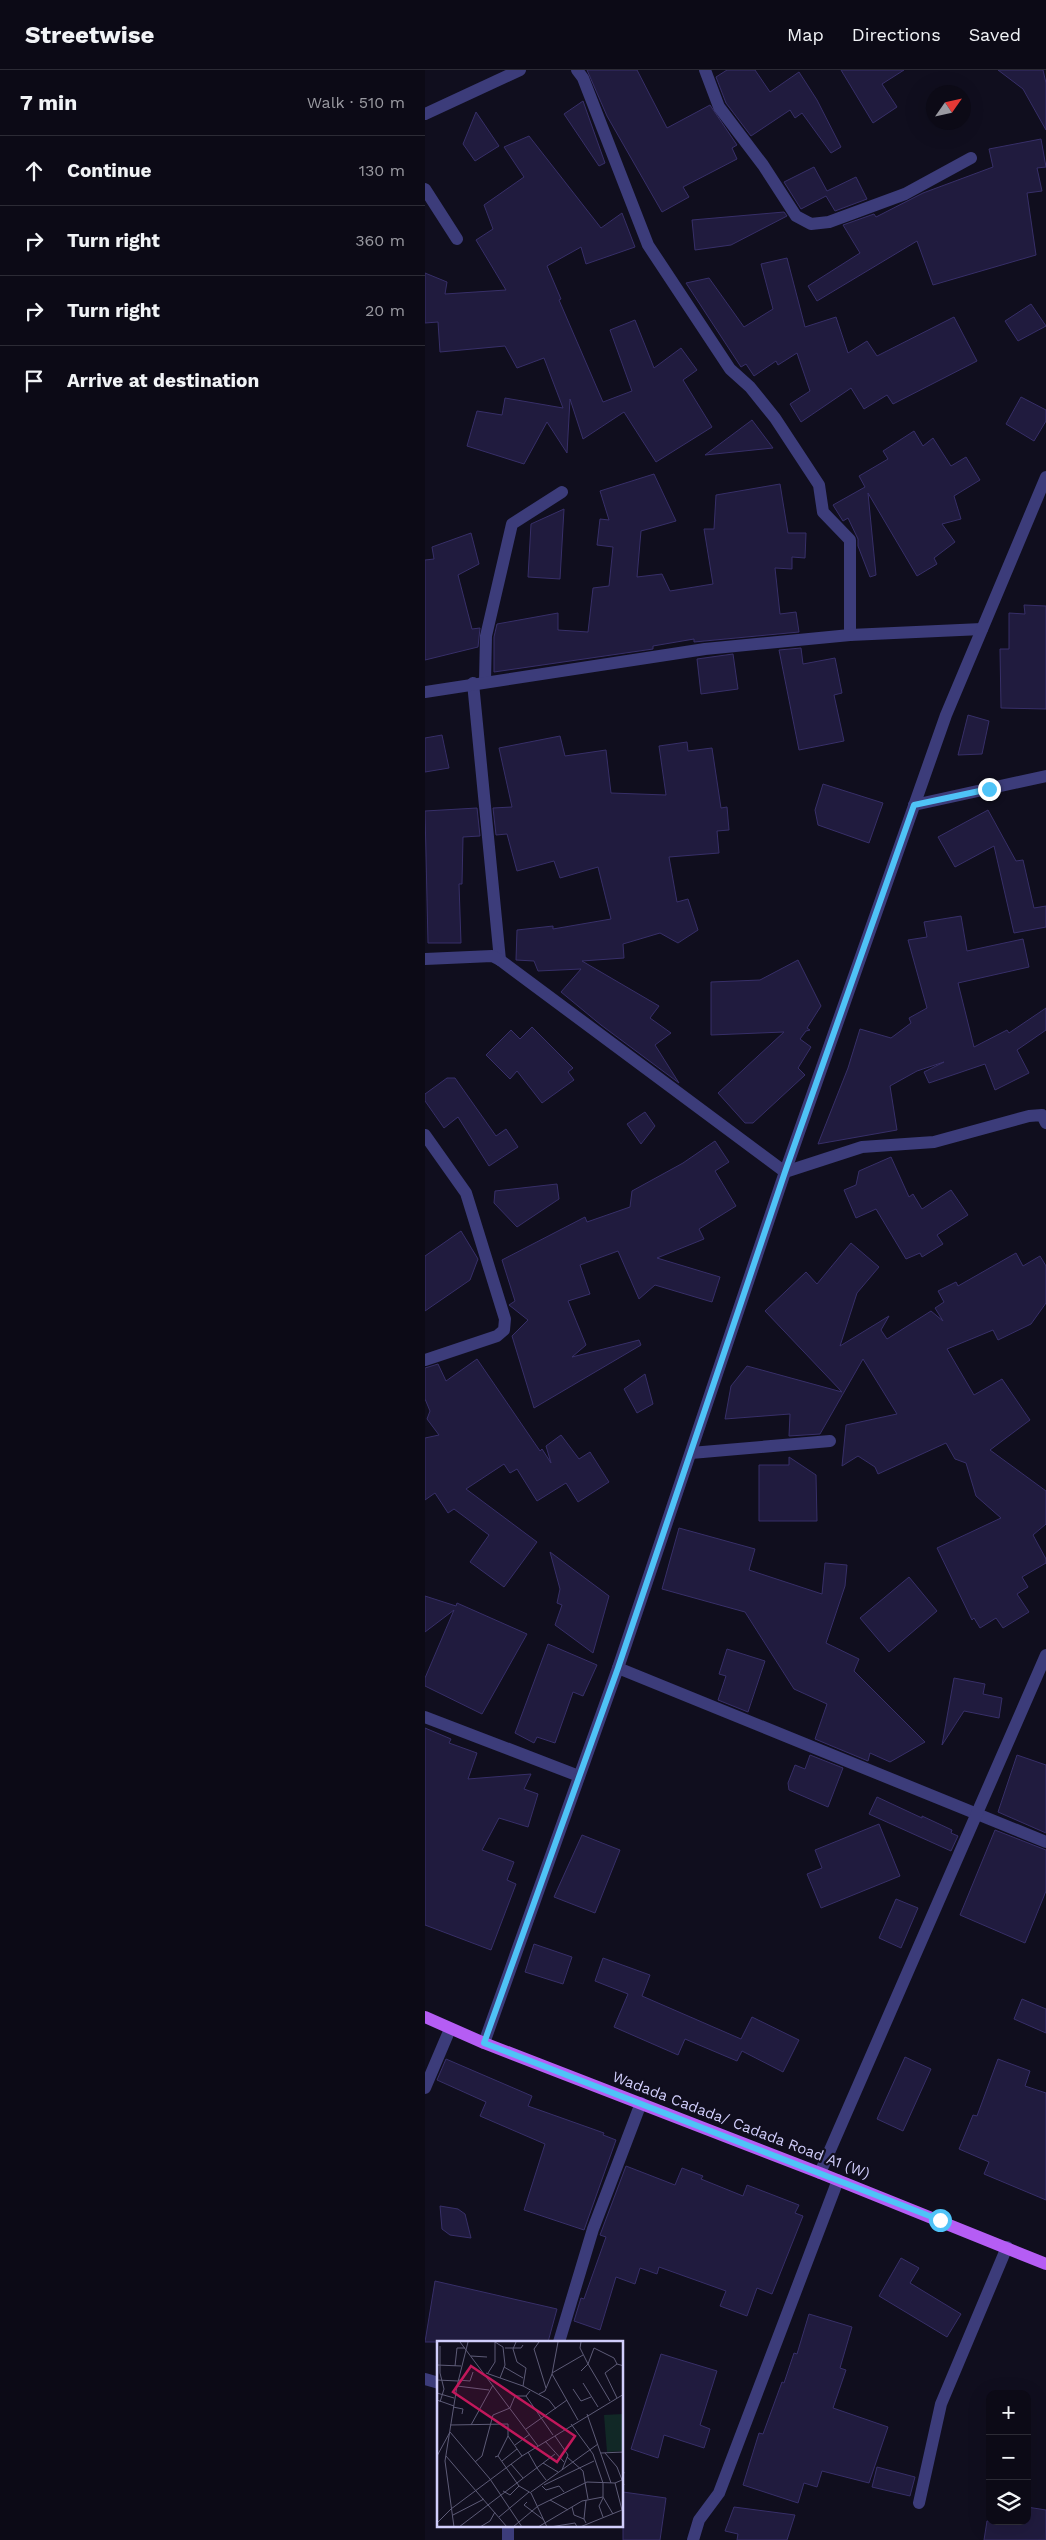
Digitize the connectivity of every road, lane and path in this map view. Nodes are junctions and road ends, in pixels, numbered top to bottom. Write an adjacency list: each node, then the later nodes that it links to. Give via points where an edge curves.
1 (520, 70): 4 (street)
2 (577, 70): 11 (street, via 583,78 648,244 730,368 751,387 775,418 819,485 823,512 850,540)
3 (705, 70): 5 (street, via 719,107 796,216 811,224 829,222 905,194)
4 (425, 114)
5 (971, 158)
6 (425, 188): 7 (street)
7 (457, 239)
8 (1046, 477): 10 (street)
9 (562, 492): 12 (street, via 512,524 485,636)
10 (982, 629): 11 (street); 15 (street)
11 (850, 634): 12 (street, via 705,648)
12 (479, 682): 13 (street); 17 (street)
13 (425, 692)
14 (1046, 776): 15 (street)
15 (914, 805): 20 (street)
16 (425, 959): 17 (street, via 492,956)
17 (501, 960): 20 (street)
18 (1046, 1123): 20 (street, via 1042,1115 1029,1116 934,1142 862,1147)
19 (425, 1135): 21 (street, via 466,1194 505,1319 504,1330 497,1336)
20 (785, 1172): 23 (street)
21 (425, 1360)
22 (830, 1441): 23 (street)
23 (691, 1453): 25 (street)
24 (1046, 1655): 28 (street)
25 (618, 1668): 27 (street); 28 (street)
26 (425, 1716): 27 (street)
27 (579, 1776): 32 (street)
28 (976, 1814): 29 (street); 35 (street)
29 (1046, 1842)
30 (425, 2017): 31 (main road, Wadada Cadada/ Cadada Road A1 (W))
31 (450, 2028): 32 (main road, Wadada Cadada/ Cadada Road A1 (W)); 33 (street)
32 (484, 2043): 34 (main road, Wadada Cadada/ Cadada Road A1 (W))
33 (425, 2088)
34 (641, 2103): 35 (main road, Wadada Cadada/ Cadada Road A1 (W)); 39 (street, via 593,2229)
35 (820, 2173): 36 (main road, Wadada Cadada/ Cadada Road A1 (W))
36 (838, 2180): 37 (main road, Wadada Cadada/ Cadada Road A1 (W)); 41 (street, via 719,2493 699,2520)
37 (1007, 2247): 38 (main road, Wadada Cadada/ Cadada Road A1 (W)); 40 (street, via 941,2404)
38 (1046, 2264)
39 (559, 2341)
40 (919, 2504)
41 (693, 2540)

